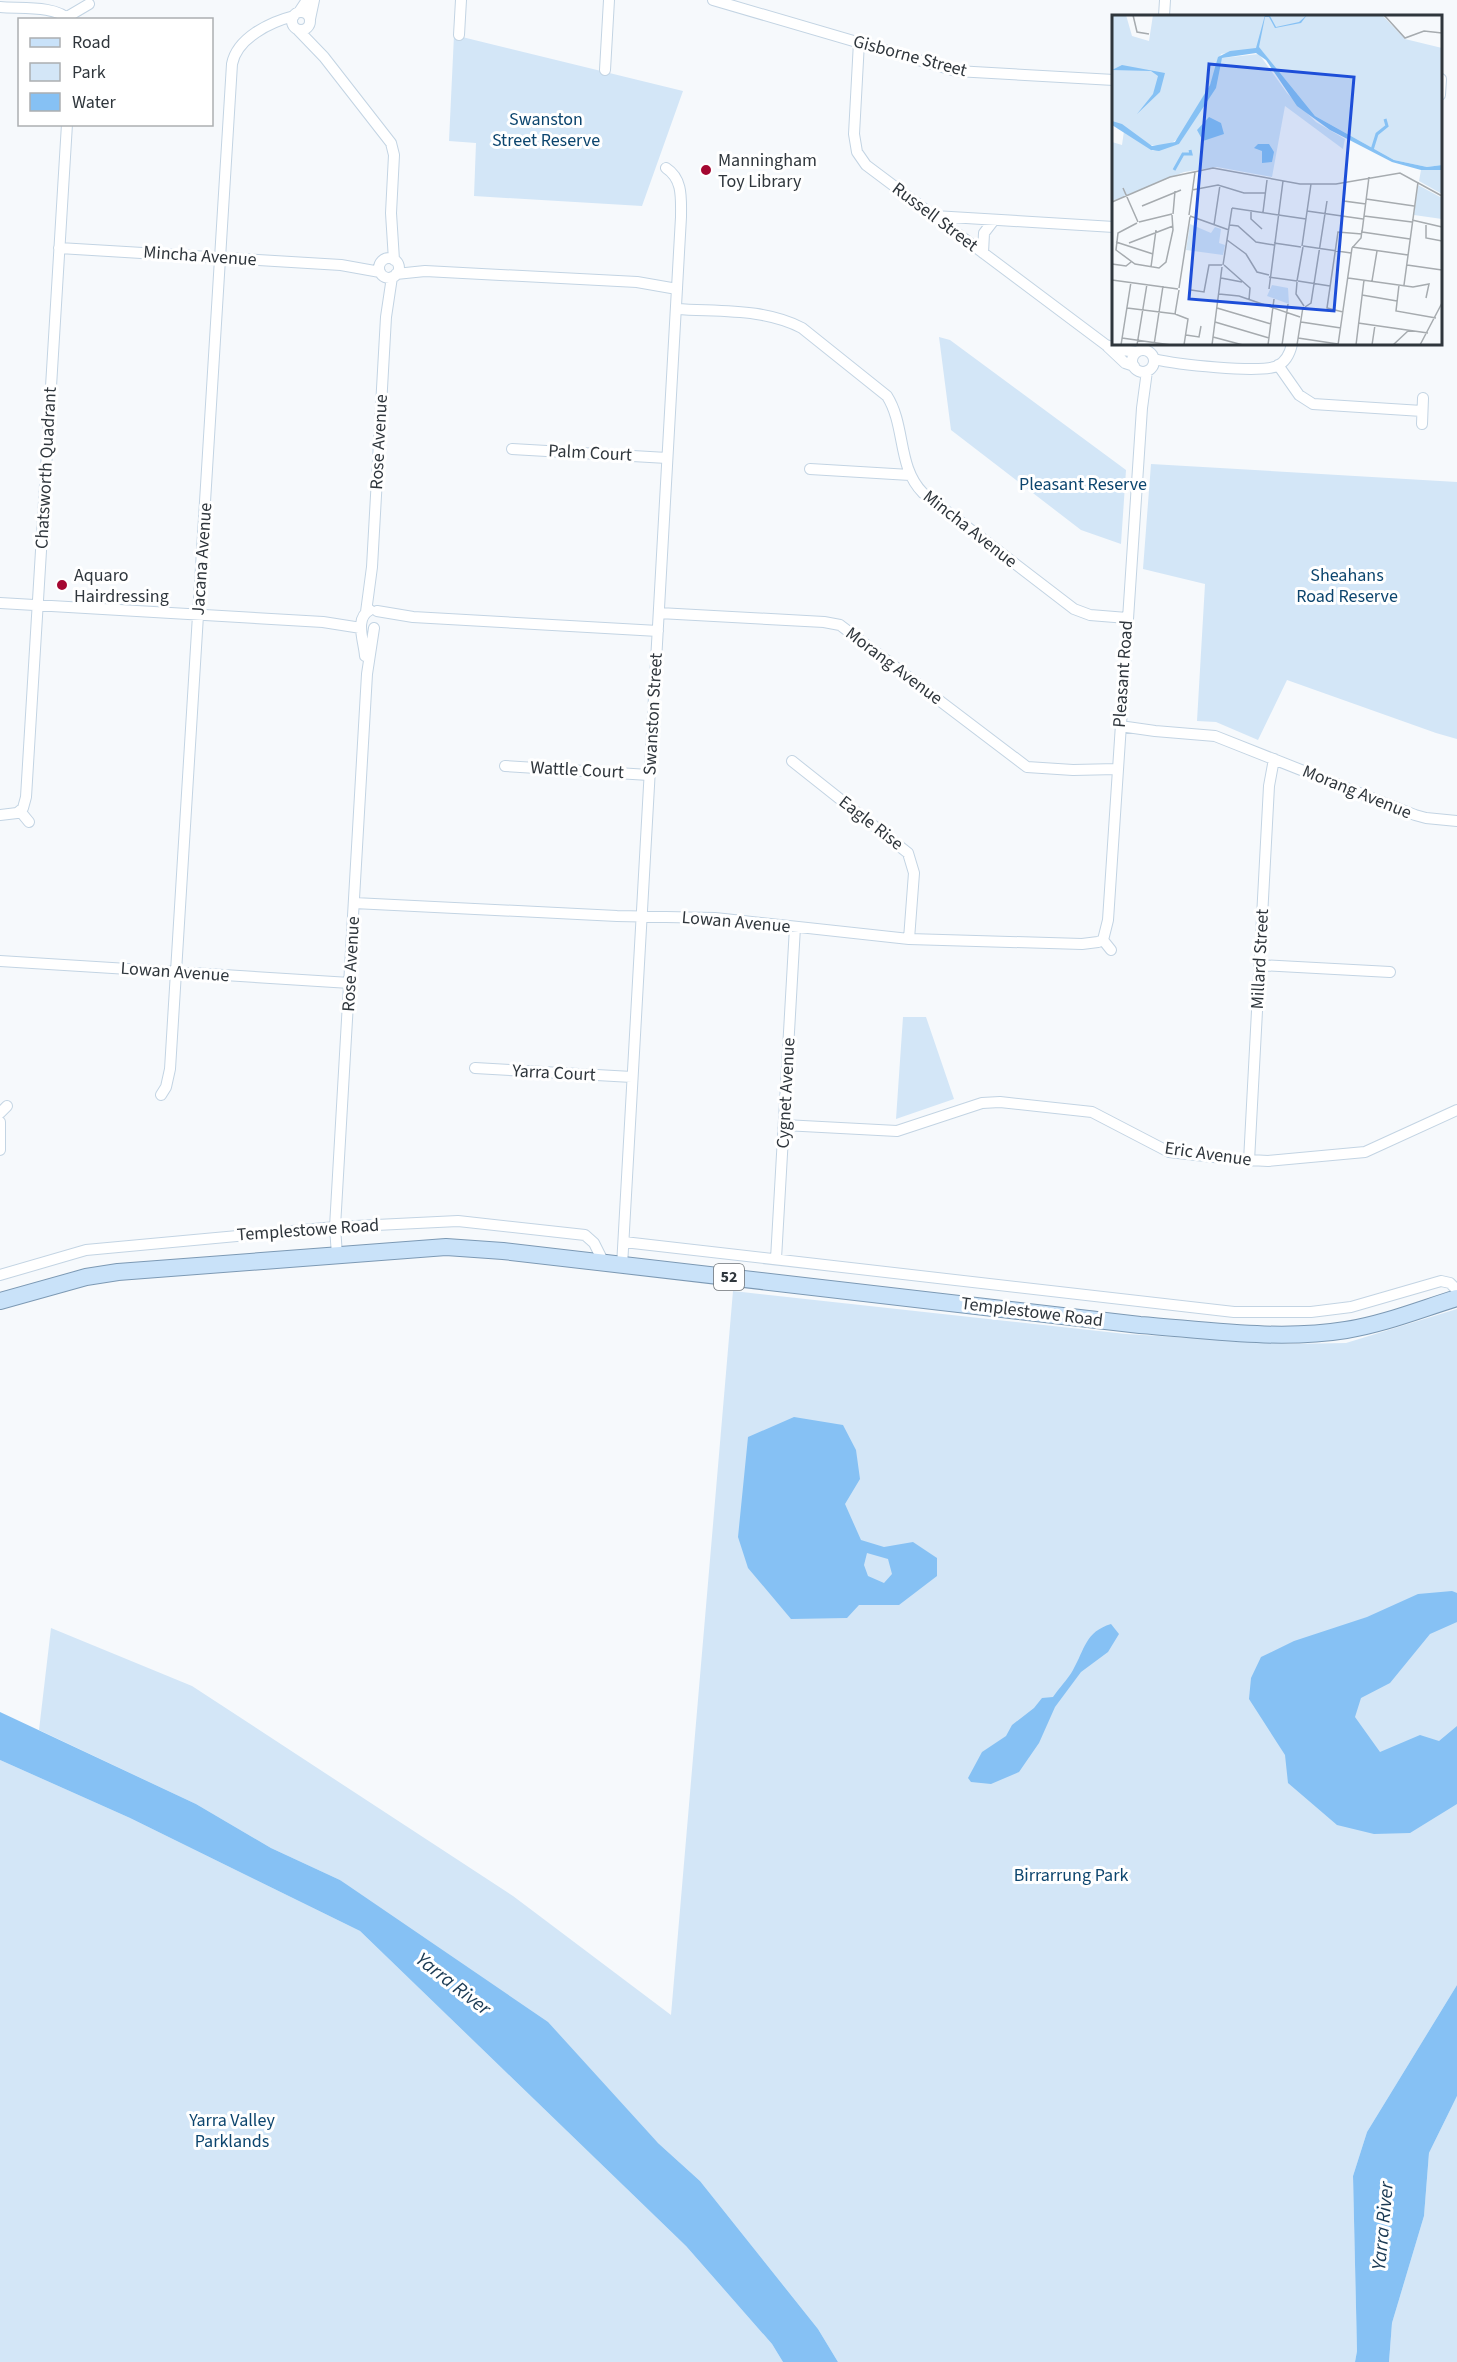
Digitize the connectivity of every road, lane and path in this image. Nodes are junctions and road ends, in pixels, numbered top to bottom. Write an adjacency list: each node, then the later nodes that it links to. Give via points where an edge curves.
1 (307, 0): 9 (street)
2 (315, 0): 12 (street)
3 (461, 0): 14 (street)
4 (609, 0): 16 (street)
5 (713, 0): 15 (street, Gisborne Street)
6 (1165, 0): 10 (street)
7 (89, 4): 11 (street)
8 (0, 8): 11 (street, via 52,11)
9 (296, 14): 12 (street, via 292,21); 12 (street, via 307,14); 13 (street, Jacana Avenue)
10 (1164, 15)
11 (68, 18)
12 (303, 26): 13 (street); 26 (street, Rose Avenue, via 392,143)
13 (257, 33): 25 (street, Jacana Avenue, via 240,45 232,64)
14 (459, 35)
15 (859, 42): 17 (street, Gisborne Street, via 956,71); 20 (street, Russell Street, via 854,134 857,153 872,170)
16 (605, 70)
17 (1112, 80)
18 (67, 126): 23 (street, Chatsworth Quadrant)
19 (666, 168): 27 (street, Swanston Street, via 677,177 680,187)
20 (934, 216): 21 (street); 24 (street, Russell Street)
21 (994, 220): 22 (street); 24 (street, via 984,233)
22 (1112, 227)
23 (59, 248): 25 (street, Mincha Avenue); 40 (street, Chatsworth Quadrant)
24 (983, 252): 30 (street, Russell Street, via 1125,363)
25 (221, 258): 26 (street, Mincha Avenue); 42 (street, Jacana Avenue)
26 (388, 268): 27 (street, Mincha Avenue); 44 (street, Rose Avenue)
27 (678, 284): 28 (street, Swanston Street)
28 (677, 309): 36 (street, Swanston Street); 38 (street, Mincha Avenue, via 767,315 802,328 887,396)
29 (1292, 345): 31 (street, via 1290,353)
30 (1144, 357): 31 (street, via 1188,365 1264,369); 43 (street, Pleasant Road)
31 (1278, 365): 33 (street, via 1299,395 1313,404)
32 (1423, 398): 33 (street)
33 (1422, 411): 34 (street)
34 (1422, 424)
35 (512, 449): 36 (street, Palm Court)
36 (668, 458): 41 (street, Swanston Street)
37 (810, 469): 38 (street)
38 (910, 475): 43 (street, Mincha Avenue, via 923,493 1066,604 1082,613)
39 (0, 603): 40 (street)
40 (38, 605): 42 (street); 52 (street, Chatsworth Quadrant, via 26,797)
41 (659, 613): 45 (street, Swanston Street); 50 (street, Morang Avenue, via 840,625 1020,762 1034,768)
42 (199, 615): 44 (street, via 323,622); 64 (street, Jacana Avenue)
43 (1127, 618): 46 (street, Pleasant Road)
44 (369, 620): 45 (street, via 413,618); 56 (street, Rose Avenue)
45 (658, 631): 51 (street, Swanston Street)
46 (1119, 729): 47 (street, Morang Avenue, via 1215,736); 50 (street, Pleasant Road)
47 (1274, 759): 54 (street, Morang Avenue, via 1415,815); 63 (street, Millard Street, via 1269,786)
48 (792, 761): 59 (street, Eagle Rise, via 908,852 914,873)
49 (505, 766): 51 (street, Wattle Court)
50 (1117, 773): 60 (street, Pleasant Road, via 1108,920)
51 (650, 775): 57 (street, Swanston Street)
52 (21, 811): 53 (street); 55 (street)
53 (0, 815)
54 (1457, 821)
55 (29, 822)
56 (354, 903): 57 (street, Lowan Avenue); 66 (street, Rose Avenue)
57 (642, 916): 58 (street, Lowan Avenue, via 715,918); 68 (street, Swanston Street)
58 (795, 927): 59 (street, Lowan Avenue); 72 (street, Cygnet Avenue)
59 (909, 939): 60 (street, Lowan Avenue, via 1082,944)
60 (1103, 939): 61 (street)
61 (1111, 950)
62 (0, 961): 64 (street, Lowan Avenue)
63 (1260, 965): 65 (street); 74 (street, Millard Street)
64 (177, 972): 66 (street, Lowan Avenue); 69 (street, Jacana Avenue, via 170,1069)
65 (1390, 972)
66 (350, 983): 75 (street, Rose Avenue)
67 (475, 1068): 68 (street, Yarra Court)
68 (632, 1077): 76 (street, Swanston Street)
69 (161, 1095)
70 (1457, 1110): 74 (street, Eric Avenue, via 1365,1152)
71 (0, 1122): 73 (street)
72 (784, 1125): 74 (street, Eric Avenue, via 897,1131 982,1103 1000,1102 1086,1110 1169,1152); 78 (street, Cygnet Avenue)
73 (0, 1150)
74 (1249, 1161)
75 (335, 1227): 77 (street, Rose Avenue); 79 (street, Templestowe Road, via 459,1221 585,1235); 81 (street, Templestowe Road, via 86,1250)
76 (624, 1242): 78 (street, Templestowe Road); 80 (street, Swanston Street)
77 (337, 1255): 79 (main road, Templestowe Road / 52, via 446,1247); 84 (main road, Templestowe Road / 52, via 118,1272)
78 (776, 1258): 82 (street, Templestowe Road, via 1234,1312 1311,1312 1351,1307 1441,1281)
79 (604, 1263): 80 (main road, Templestowe Road / 52)
80 (622, 1266): 83 (main road, Templestowe Road / 52, via 1237,1332 1346,1330)
81 (0, 1275)
82 (1457, 1290)
83 (1457, 1298)
84 (0, 1301)

